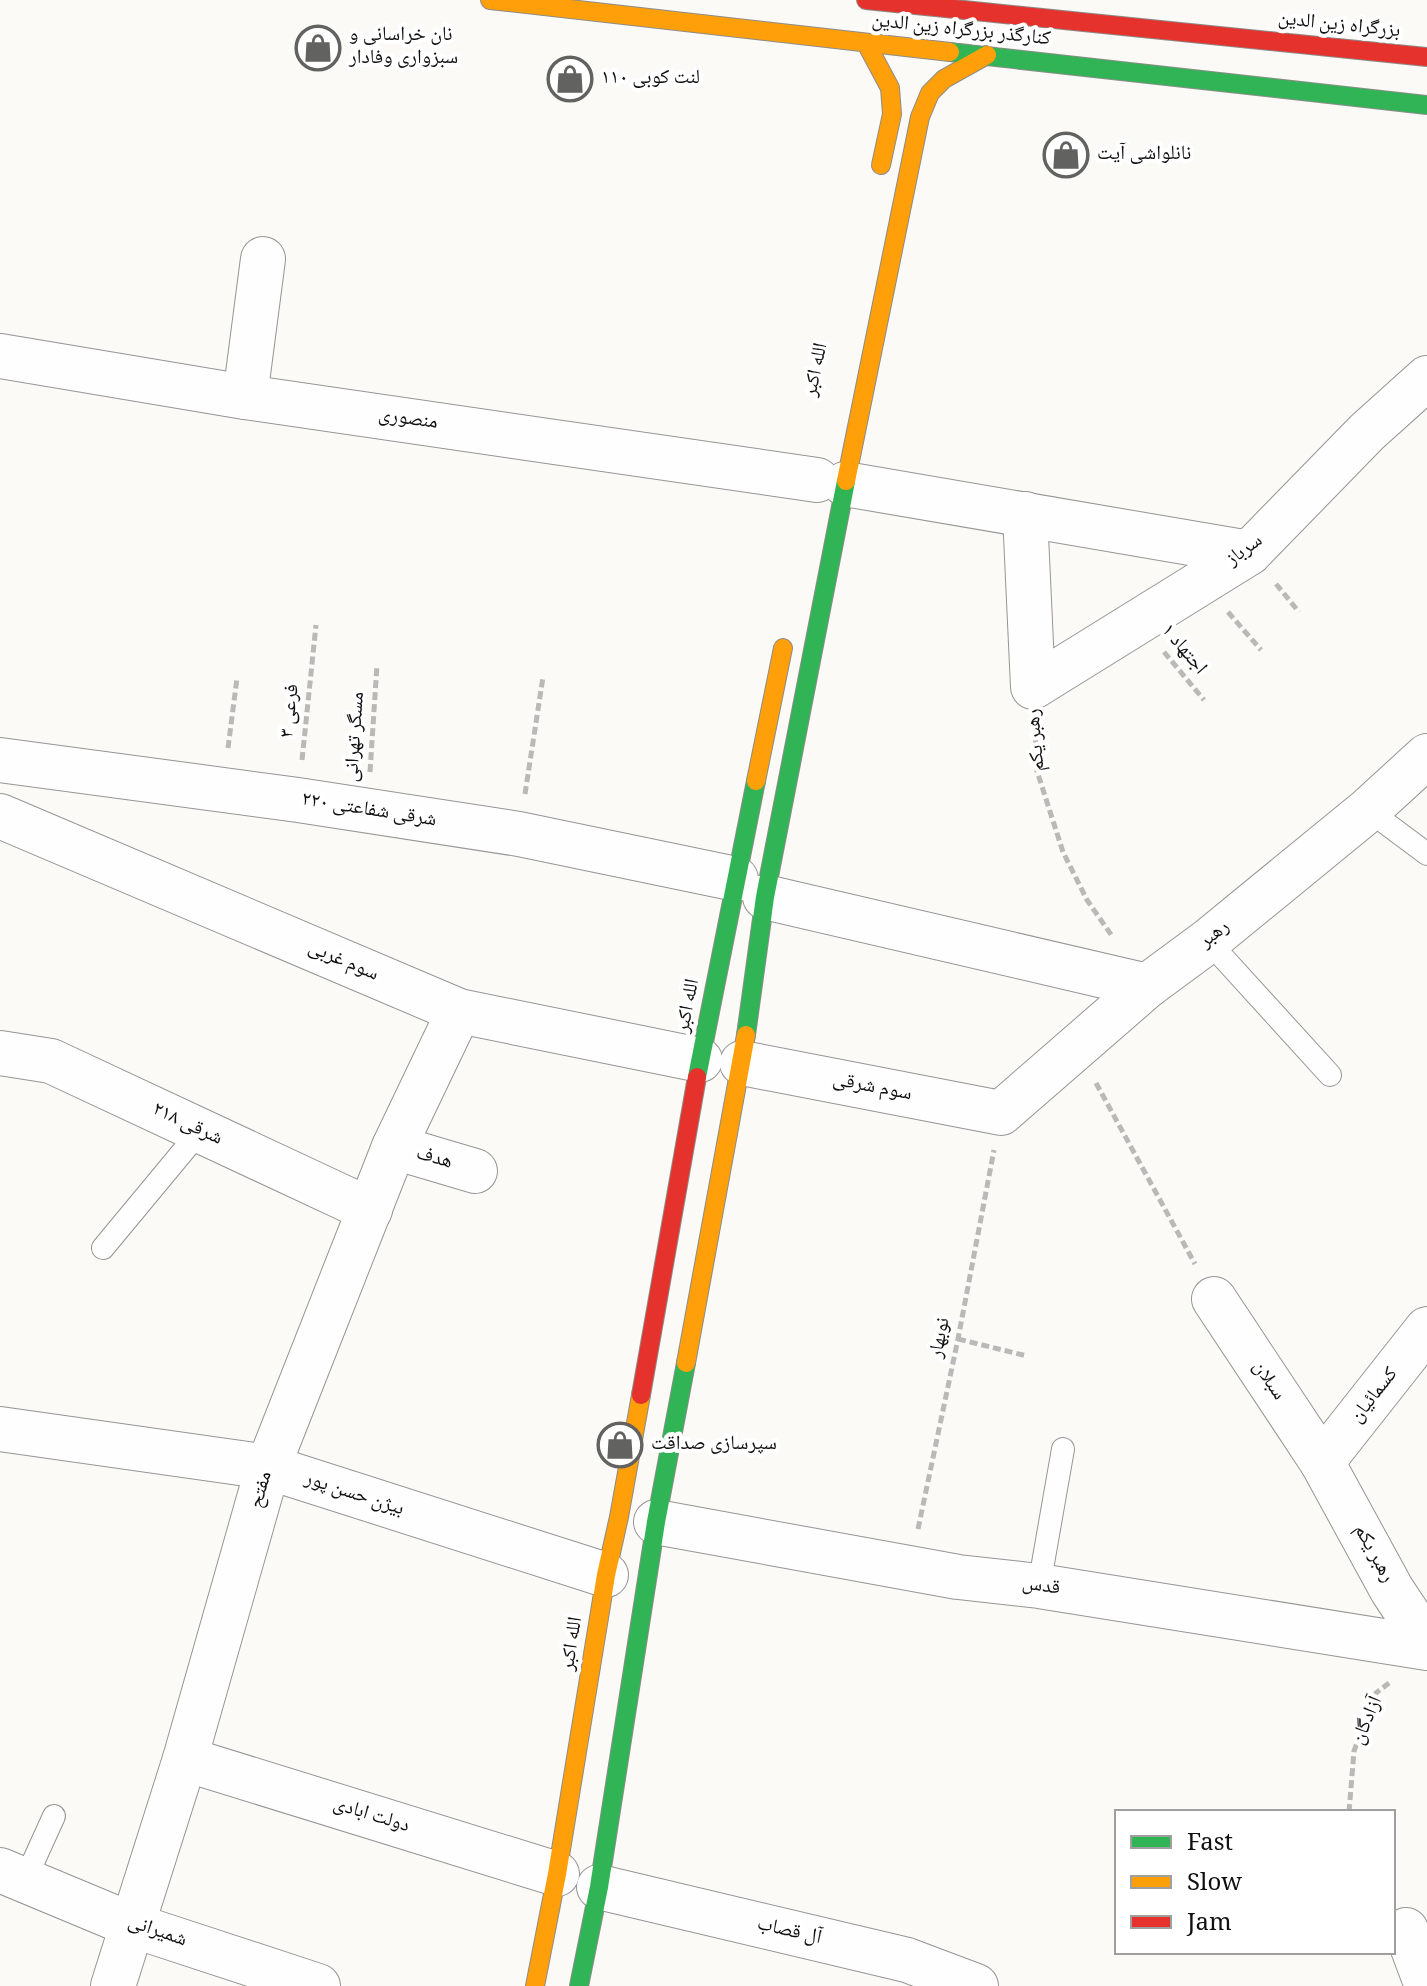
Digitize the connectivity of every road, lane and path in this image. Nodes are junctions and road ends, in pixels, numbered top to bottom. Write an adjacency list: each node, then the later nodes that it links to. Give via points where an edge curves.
1 (490, 0): 3 (main road, کنارگذر بزرگراه زین الدین)
2 (866, 0): 6 (main road, بزرگراه زین الدین)
3 (508, 2): 4 (main road, کنارگذر بزرگراه زین الدین)
4 (866, 43): 5 (main road, کنارگذر بزرگراه زین الدین); 8 (main road, via 890,88 892,114)
5 (987, 55): 7 (main road, کنارگذر بزرگراه زین الدین); 13 (main road, via 944,79 930,93 920,117)
6 (1427, 57)
7 (1427, 105)
8 (876, 190)
9 (263, 259): 12 (street)
10 (0, 356): 12 (street, منصوری)
11 (1427, 378): 15 (street, سرباز)
12 (245, 397): 13 (street, منصوری)
13 (824, 481): 14 (street); 33 (main road)
14 (1025, 514): 15 (street); 22 (street, رهبر یکم)
15 (1249, 553): 16 (street, سرباز)
16 (1138, 621): 22 (street, سرباز); 23 (path, اجتهاد ۱)
17 (316, 625): 27 (path, فرعی ۳)
18 (786, 633): 33 (main road, الله اکبر)
19 (377, 665): 29 (path, مسگر تهرانی)
20 (543, 677): 31 (path)
21 (237, 678): 26 (path)
22 (1033, 687): 35 (path, رهبر یکم, via 1037,771 1063,852 1087,900)
23 (1204, 700)
24 (1427, 756): 28 (street, رهبر)
25 (0, 760): 26 (street, ۲۲۰ شرقی شفاعتی)
26 (223, 791): 27 (street, ۲۲۰ شرقی شفاعتی)
27 (298, 800): 29 (street, ۲۲۰ شرقی شفاعتی)
28 (1368, 810): 32 (lane); 34 (street, رهبر)
29 (368, 811): 31 (street, ۲۲۰ شرقی شفاعتی)
30 (0, 816): 36 (street, سوم غربی)
31 (519, 834): 33 (street, ۲۲۰ شرقی شفاعتی)
32 (1427, 854)
33 (750, 888): 35 (street, ۲۲۰ شرقی شفاعتی); 39 (main road, الله اکبر); 39 (main road)
34 (1208, 941): 35 (street, رهبر); 40 (lane)
35 (1147, 986): 37 (street, رهبر)
36 (459, 1011): 39 (street, سوم غربی); 43 (street, مفتح)
37 (1076, 1047): 41 (street, رهبر); 47 (path)
38 (0, 1053): 42 (street, ۲۱۸ شرقی, via 51,1061)
39 (721, 1061): 41 (street, سوم شرقی); 55 (main road, الله اکبر); 55 (main road)
40 (1330, 1075)
41 (1001, 1113): 49 (path, نوبهار)
42 (200, 1131): 45 (street, ۲۱۸ شرقی); 46 (lane)
43 (394, 1147): 44 (street, هدف); 45 (street, مفتح)
44 (475, 1171)
45 (370, 1210): 54 (street, مفتح)
46 (103, 1248)
47 (1214, 1299): 53 (street, سبلان)
48 (1427, 1329): 53 (street, کسمائیان)
49 (958, 1339): 50 (path); 56 (path, نوبهار)
50 (1027, 1356)
51 (0, 1429): 54 (street, بیژن حسن پور)
52 (1063, 1449): 58 (lane)
53 (1322, 1462): 59 (street, رهبر یکم, via 1392,1590)
54 (268, 1467): 57 (street, بیژن حسن پور); 60 (street, مفتح)
55 (638, 1520): 56 (street, قدس); 57 (main road, الله اکبر); 64 (main road)
56 (910, 1569): 58 (street, قدس)
57 (606, 1575): 64 (main road, الله اکبر)
58 (1039, 1586): 59 (street, قدس)
59 (1417, 1656): 61 (path, آزادگان, via 1376,1693 1354,1751)
60 (185, 1759): 64 (street, دولت ابادی); 65 (street, مفتح)
61 (1349, 1810)
62 (54, 1816): 63 (lane)
63 (13, 1875): 65 (street, شمیرانی)
64 (578, 1880): 69 (main road, الله اکبر); 70 (main road); 71 (street, آل قصاب, via 907,1960)
65 (132, 1925): 67 (street, مفتح); 68 (street, شمیرانی)
66 (1406, 1930): 72 (street)
67 (113, 1986)
68 (318, 1986)
69 (535, 1986)
70 (579, 1986)
71 (976, 1986)
72 (1427, 1986)

